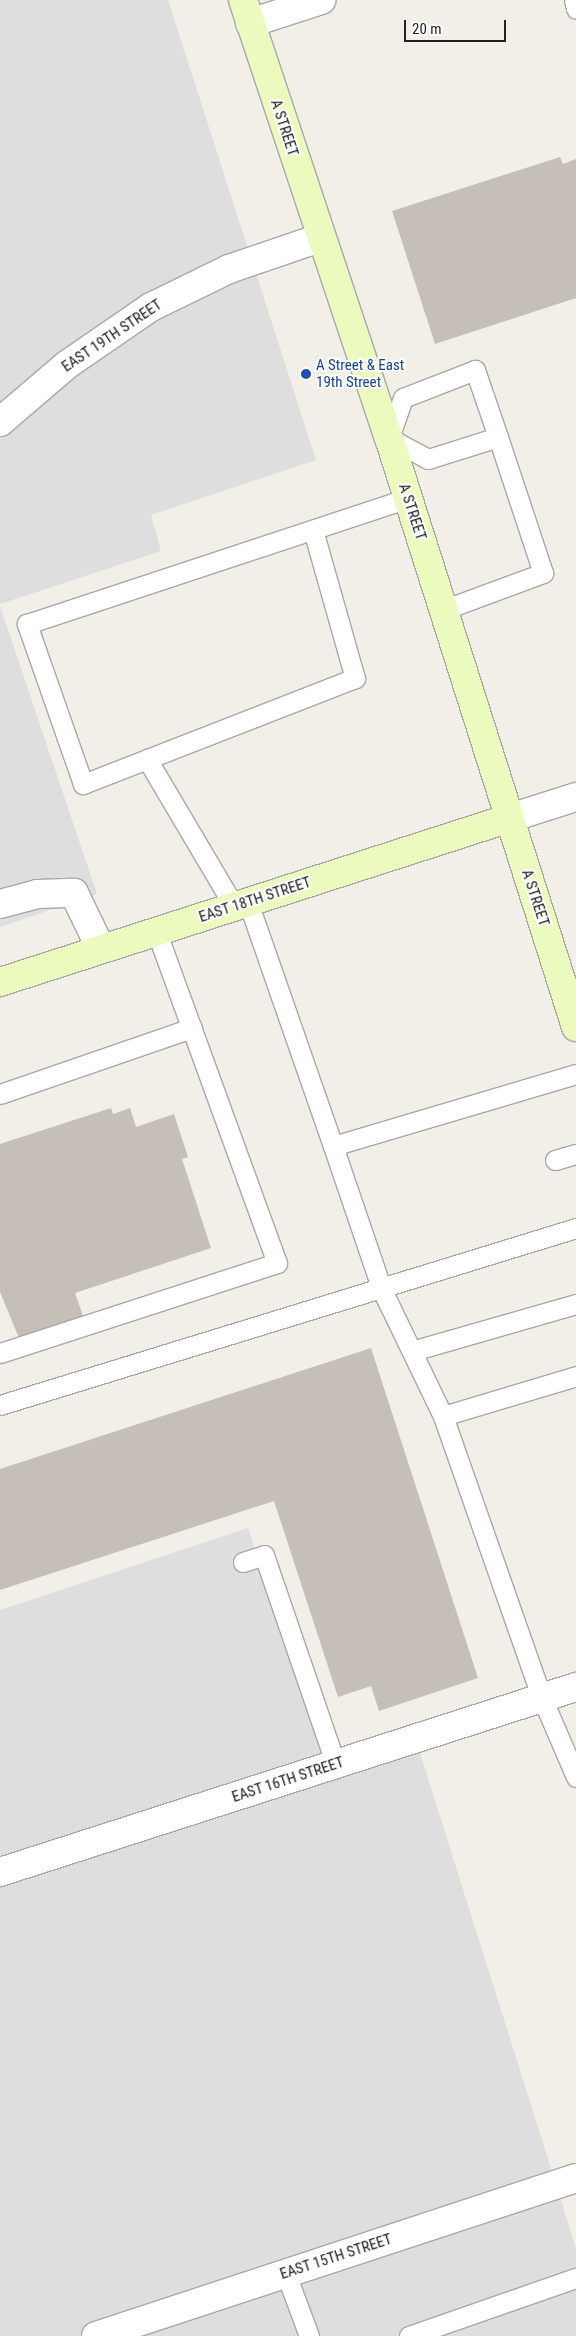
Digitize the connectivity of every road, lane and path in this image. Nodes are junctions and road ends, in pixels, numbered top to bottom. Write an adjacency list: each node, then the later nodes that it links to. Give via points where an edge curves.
1 (321, 0): 4 (street)
2 (574, 0): 3 (lane)
3 (576, 9)
4 (247, 12): 5 (main road, A STREET)
5 (320, 238): 6 (street, EAST 19TH STREET, via 229,269 151,307 68,364); 8 (main road, A STREET)
6 (0, 422)
7 (498, 437): 8 (lane, via 428,459); 8 (lane, via 475,370 403,398); 11 (lane, via 543,573)
8 (389, 438): 9 (main road, A STREET)
9 (407, 498): 10 (lane); 11 (main road, A STREET)
10 (313, 530): 12 (lane, via 355,678); 12 (lane, via 27,624 82,784)
11 (443, 610): 14 (main road, A STREET)
12 (147, 759): 16 (lane)
13 (576, 797): 14 (street)
14 (510, 818): 16 (main road, EAST 18TH STREET); 20 (main road, A STREET)
15 (0, 904): 18 (street, via 37,894 74,893)
16 (241, 904): 17 (main road, EAST 18TH STREET); 25 (lane)
17 (156, 931): 18 (main road, EAST 18TH STREET); 22 (lane)
18 (101, 949): 19 (main road, EAST 18TH STREET)
19 (0, 982)
20 (570, 983): 21 (main road, A STREET)
21 (576, 1027)
22 (192, 1028): 24 (lane); 32 (lane, via 277,1263)
23 (576, 1074): 25 (lane)
24 (0, 1094)
25 (333, 1146): 29 (lane)
26 (576, 1154): 27 (lane)
27 (555, 1160)
28 (576, 1228): 29 (lane)
29 (382, 1290): 31 (lane); 34 (lane)
30 (576, 1304): 31 (lane)
31 (412, 1351): 35 (lane)
32 (0, 1354)
33 (576, 1376): 35 (lane)
34 (0, 1405)
35 (443, 1416): 38 (lane)
36 (243, 1562): 39 (lane, via 264,1555)
37 (576, 1687): 38 (street, EAST 16TH STREET)
38 (542, 1698): 39 (street, EAST 16TH STREET); 40 (lane)
39 (336, 1765): 41 (street, EAST 16TH STREET)
40 (576, 1778)
41 (0, 1872)
42 (575, 2180): 43 (street, EAST 15TH STREET)
43 (286, 2274): 45 (street, EAST 15TH STREET); 46 (lane)
44 (576, 2278): 47 (lane)
45 (96, 2336)
46 (309, 2336)
47 (409, 2336)

